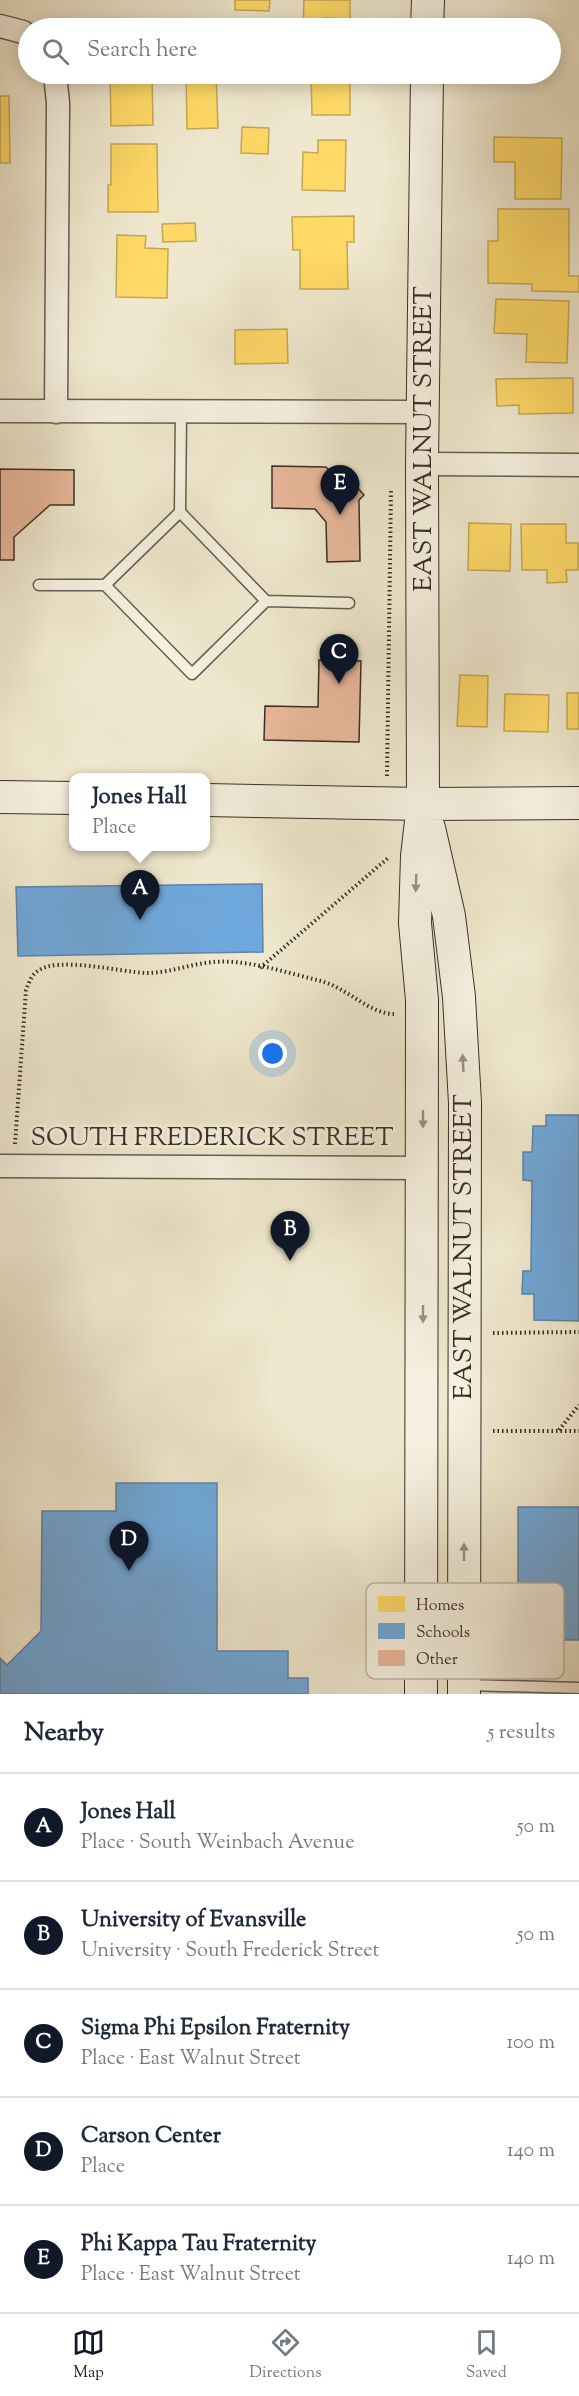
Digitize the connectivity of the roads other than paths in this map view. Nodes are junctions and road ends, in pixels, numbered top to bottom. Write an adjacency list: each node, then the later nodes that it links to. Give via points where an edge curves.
1 (428, 0): 2 (street)
2 (427, 18)
3 (0, 26): 4 (street)
4 (18, 31)
5 (56, 84): 8 (street)
6 (427, 84): 10 (street, EAST WALNUT STREET)
7 (0, 411): 8 (street)
8 (56, 412): 9 (street)
9 (181, 412): 10 (street); 13 (lane)
10 (423, 412): 11 (street, EAST WALNUT STREET)
11 (422, 464): 12 (street); 22 (street, EAST WALNUT STREET)
12 (579, 465)
13 (180, 512): 15 (lane); 16 (lane)
14 (39, 585): 15 (lane)
15 (105, 585): 16 (lane, via 192,674)
16 (267, 601): 17 (lane)
17 (349, 603)
18 (0, 797): 19 (street)
19 (69, 798)
20 (210, 800): 22 (street)
21 (579, 803): 22 (street)
22 (423, 804): 24 (street, EAST WALNUT STREET, one-way to 24, via 415,923 422,1000); 26 (street, EAST WALNUT STREET, one-way to 22, via 465,1103 459,997 449,916)
23 (0, 1166): 24 (street, SOUTH FREDERICK STREET)
24 (423, 1168): 25 (street, EAST WALNUT STREET, one-way to 25)
25 (421, 1583)
26 (464, 1583)
27 (421, 1679): 30 (street, EAST WALNUT STREET, one-way to 30)
28 (579, 1688): 29 (lane)
29 (464, 1690)
30 (421, 1694)

